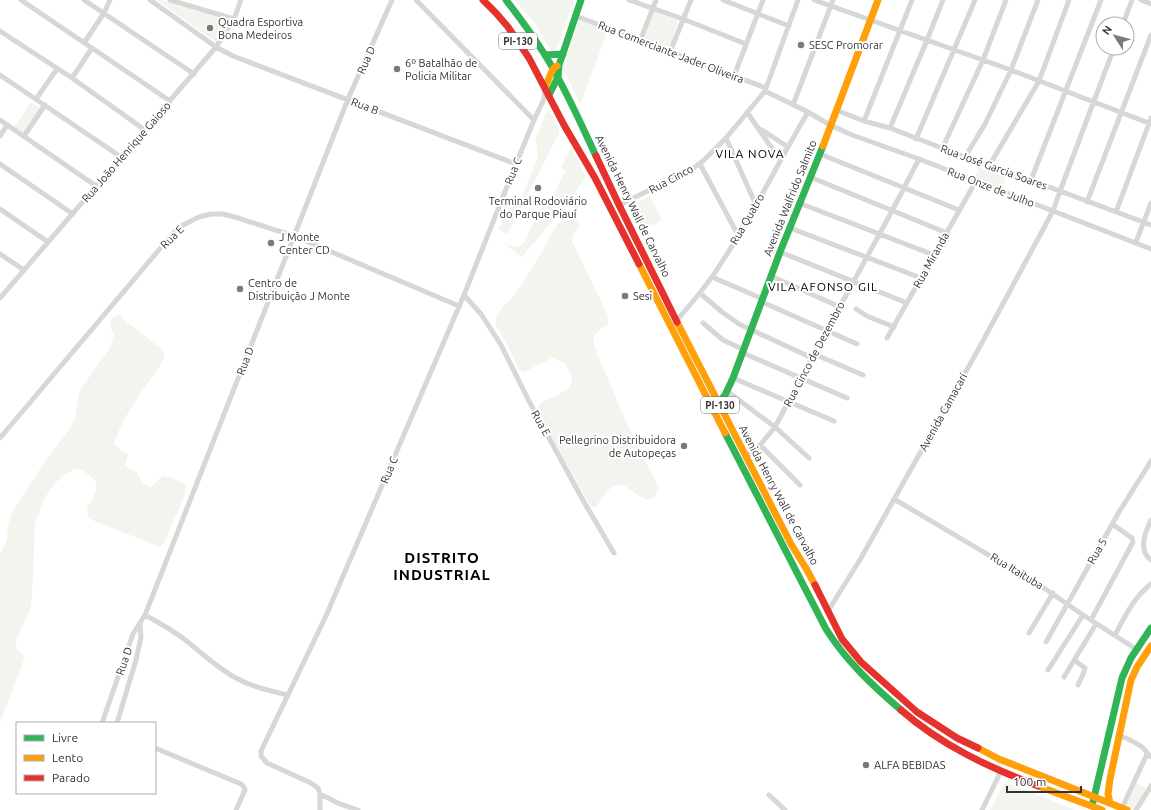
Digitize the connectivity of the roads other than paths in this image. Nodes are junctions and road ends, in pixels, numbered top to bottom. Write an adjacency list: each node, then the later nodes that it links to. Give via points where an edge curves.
1 (21, 0): 46 (street)
2 (84, 0): 33 (street)
3 (110, 0): 33 (street)
4 (150, 0): 48 (street, Rua B)
5 (170, 0): 37 (street)
6 (241, 0): 37 (street, Rua João Henrique Gaioso)
7 (392, 0): 70 (street, Rua D)
8 (416, 0): 80 (street)
9 (483, 0): 65 (main road, Avenida Henry Wall de Carvalho / PI-130, via 508,27)
10 (506, 0): 52 (main road, Avenida Henry Wall de Carvalho / PI-130)
11 (581, 0): 35 (main road)
12 (629, 0): 32 (street)
13 (656, 0): 32 (street)
14 (691, 0): 38 (street)
15 (726, 0): 34 (street)
16 (763, 0): 34 (street)
17 (798, 0): 40 (street, Rua Cinco)
18 (814, 0): 31 (street)
19 (833, 0): 31 (street)
20 (878, 0): 39 (main road, Avenida Walfrido Salmito)
21 (912, 0): 41 (street)
22 (943, 0): 44 (street)
23 (975, 0): 50 (street)
24 (1006, 0): 55 (street)
25 (1038, 0): 58 (street)
26 (1070, 0): 64 (street)
27 (1101, 0): 67 (street)
28 (1132, 0): 36 (street)
29 (1141, 0): 30 (street)
30 (1151, 4)
31 (831, 6): 39 (street); 74 (street)
32 (652, 9): 38 (street); 45 (street)
33 (104, 13): 46 (street); 59 (street)
34 (758, 14): 40 (street); 47 (street)
35 (576, 16): 45 (street, Rua Comerciante Jader Oliveira); 53 (main road)
36 (1127, 16)
37 (234, 19): 48 (street, Rua João Henrique Gaioso)
38 (683, 20): 47 (street); 51 (street)
39 (870, 20): 41 (street); 75 (main road, Avenida Walfrido Salmito)
40 (789, 26): 66 (street, Rua Cinco)
41 (901, 30): 44 (street); 81 (street)
42 (0, 31): 57 (street)
43 (1151, 35): 78 (street)
44 (927, 40): 50 (street); 86 (street)
45 (640, 41): 51 (street, Rua Comerciante Jader Oliveira)
46 (84, 43): 49 (street)
47 (746, 44): 61 (street)
48 (216, 47): 59 (street, Rua João Henrique Gaioso); 70 (street, Rua B, via 233,56)
49 (92, 48): 63 (street); 71 (street)
50 (955, 49): 55 (street); 92 (street)
51 (670, 52): 61 (street, Rua Comerciante Jader Oliveira)
52 (545, 54): 53 (main road); 56 (main road, Avenida Henry Wall de Carvalho / PI-130)
53 (563, 54): 56 (main road)
54 (1111, 56): 72 (street, Avenida Camacari)
55 (984, 60): 58 (street); 94 (street)
56 (556, 67): 62 (main road, Avenida Henry Wall de Carvalho / PI-130); 65 (main road)
57 (58, 69): 63 (street); 69 (street)
58 (1011, 70): 64 (street); 98 (street, via 985,124)
59 (194, 74): 71 (street, Rua João Henrique Gaioso)
60 (0, 75): 69 (street)
61 (734, 76): 66 (street, Rua Comerciante Jader Oliveira)
62 (558, 77): 68 (main road); 95 (main road, Avenida Henry Wall de Carvalho / PI-130)
63 (72, 78): 87 (street)
64 (1039, 81): 67 (street); 104 (street)
65 (545, 87): 68 (main road, Avenida Henry Wall de Carvalho / PI-130)
66 (765, 89): 74 (street, Rua Comerciante Jader Oliveira); 76 (street, Rua Cinco)
67 (1066, 92): 72 (street); 106 (street)
68 (546, 97): 80 (street, Rua C); 90 (main road, Avenida Henry Wall de Carvalho / PI-130)
69 (36, 100): 73 (street)
70 (348, 100): 102 (street, Rua B); 128 (street, Rua D)
71 (170, 101): 87 (street, Rua João Henrique Gaioso)
72 (1094, 102): 78 (street); 110 (street, Avenida Camacari)
73 (45, 105): 89 (street); 97 (street)
74 (793, 106): 77 (street, Rua Comerciante Jader Oliveira)
75 (836, 110): 81 (street, Rua José Garcia Soares); 84 (main road, Avenida Walfrido Salmito)
76 (748, 112): 85 (street); 91 (street, Rua Cinco)
77 (808, 112): 84 (street, Rua Comerciante Jader Oliveira); 93 (street, Rua Quatro)
78 (1122, 113): 82 (street); 111 (street)
79 (0, 120): 83 (street)
80 (534, 120): 102 (street, Rua C)
81 (864, 121): 86 (street, Rua José Garcia Soares)
82 (1150, 122): 120 (street)
83 (7, 125): 88 (street); 89 (street)
84 (830, 125): 96 (main road, Avenida Walfrido Salmito); 99 (street, Rua Onze de Julho)
85 (759, 128): 93 (street); 100 (street)
86 (890, 128): 92 (street, Rua José Garcia Soares)
87 (145, 130): 97 (street, Rua João Henrique Gaioso)
88 (0, 136)
89 (24, 136): 108 (street)
90 (572, 138): 95 (main road, via 583,137); 148 (main road, Avenida Henry Wall de Carvalho / PI-130)
91 (726, 138): 103 (street, Rua Cinco); 115 (street)
92 (916, 139): 94 (street, Rua José Garcia Soares)
93 (788, 147): 100 (street, Rua Quatro)
94 (942, 149): 98 (street, Rua José Garcia Soares)
95 (595, 152): 114 (main road, Avenida Henry Wall de Carvalho / PI-130)
96 (820, 154): 105 (main road, Avenida Walfrido Salmito); 109 (street)
97 (121, 157): 108 (street, Rua João Henrique Gaioso)
98 (965, 157): 104 (street, Rua José Garcia Soares)
99 (919, 159): 107 (street, Rua Onze de Julho); 109 (street, Rua Cinco de Dezembro)
100 (780, 160): 115 (street, Rua Quatro)
101 (0, 164): 121 (street)
102 (516, 164): 142 (street, Rua C)
103 (700, 164): 114 (street, Rua Cinco); 127 (street)
104 (989, 166): 106 (street, Rua José Garcia Soares)
105 (810, 177): 112 (main road, Avenida Walfrido Salmito); 118 (street)
106 (1031, 180): 110 (street, Rua José Garcia Soares)
107 (976, 181): 117 (street, Rua Miranda); 119 (street, Rua Onze de Julho)
108 (96, 186): 121 (street, Rua João Henrique Gaioso)
109 (904, 188): 117 (street); 118 (street, Rua Cinco de Dezembro)
110 (1060, 191): 111 (street, Rua José Garcia Soares); 119 (street, Avenida Camacari)
111 (1087, 202): 120 (street, Rua José Garcia Soares)
112 (799, 203): 124 (main road, Avenida Walfrido Salmito); 126 (street)
113 (1151, 203): 122 (street)
114 (619, 205): 145 (main road, Avenida Henry Wall de Carvalho / PI-130)
115 (756, 205): 127 (street, Rua Quatro)
116 (0, 209): 129 (street)
117 (959, 210): 125 (street, Rua Miranda)
118 (892, 211): 125 (street); 126 (street, Rua Cinco de Dezembro)
119 (1053, 211): 130 (street, Rua Onze de Julho); 178 (street, Avenida Camacari)
120 (1116, 212): 122 (street, Rua José Garcia Soares)
121 (73, 214): 129 (street, Rua João Henrique Gaioso)
122 (1144, 222): 123 (street, Rua José Garcia Soares); 130 (street)
123 (1151, 225)
124 (790, 228): 132 (main road, Avenida Walfrido Salmito); 135 (street)
125 (947, 233): 134 (street, Rua Miranda)
126 (880, 234): 134 (street); 135 (street, Rua Cinco de Dezembro)
127 (738, 235): 138 (street, Rua Quatro)
128 (294, 236): 147 (street, Rua E); 170 (street, Rua E, via 222,214 199,217 179,227); 189 (street, Rua D)
129 (48, 242): 136 (street, Rua João Henrique Gaioso)
130 (1136, 242): 131 (street, Rua Onze de Julho)
131 (1151, 249)
132 (780, 252): 137 (main road, Avenida Walfrido Salmito); 140 (street)
133 (0, 254): 136 (street)
134 (934, 255): 139 (street, Rua Miranda)
135 (866, 258): 139 (street); 140 (street, Rua Cinco de Dezembro)
136 (24, 270): 143 (street, Rua João Henrique Gaioso)
137 (771, 276): 144 (main road, Avenida Walfrido Salmito); 149 (street)
138 (712, 277): 141 (street, Rua Quatro); 144 (street)
139 (921, 278): 146 (street, Rua Miranda)
140 (853, 282): 146 (street); 149 (street, Rua Cinco de Dezembro)
141 (700, 293): 151 (street, Rua Quatro); 154 (street, via 728,317)
142 (464, 295): 147 (street, Rua C); 181 (street, Rua E, via 481,314 501,345 534,410)
143 (0, 298)
144 (762, 301): 154 (main road, Avenida Walfrido Salmito); 155 (street)
145 (668, 302): 148 (main road); 151 (main road, Avenida Henry Wall de Carvalho / PI-130)
146 (907, 303): 153 (street, Rua Miranda)
147 (459, 306): 205 (street, Rua C, via 325,618)
148 (660, 306): 167 (main road, Avenida Henry Wall de Carvalho / PI-130)
149 (840, 307): 155 (street, Rua Cinco de Dezembro)
150 (856, 309): 153 (street)
151 (677, 320): 165 (main road, Avenida Henry Wall de Carvalho / PI-130)
152 (703, 323): 158 (street, via 723,340)
153 (894, 327): 156 (street, Rua Miranda)
154 (751, 330): 158 (main road, Avenida Walfrido Salmito); 159 (street)
155 (827, 331): 157 (street); 159 (street, Rua Cinco de Dezembro)
156 (887, 338)
157 (857, 344)
158 (743, 351): 161 (main road, Avenida Walfrido Salmito); 162 (street)
159 (813, 356): 160 (street); 162 (street, Rua Cinco de Dezembro)
160 (863, 375)
161 (733, 378): 163 (main road, Avenida Walfrido Salmito); 166 (street)
162 (801, 378): 164 (street); 166 (street, Rua Cinco de Dezembro)
163 (727, 392): 165 (main road, Avenida Walfrido Salmito); 169 (street)
164 (847, 398)
165 (719, 402): 167 (main road); 172 (main road, Avenida Henry Wall de Carvalho / PI-130)
166 (788, 402): 168 (street); 169 (street, Rua Cinco de Dezembro)
167 (710, 404): 173 (main road, Avenida Henry Wall de Carvalho / PI-130)
168 (834, 421)
169 (775, 428): 171 (street, Rua Cinco de Dezembro); 175 (street)
170 (0, 438)
171 (760, 445): 174 (street, Rua Cinco de Dezembro); 177 (street)
172 (740, 446): 173 (main road); 174 (main road, Avenida Henry Wall de Carvalho / PI-130)
173 (733, 449): 184 (main road, Avenida Henry Wall de Carvalho / PI-130)
174 (746, 457): 183 (main road, Avenida Henry Wall de Carvalho / PI-130, via 793,550)
175 (810, 458)
176 (1151, 461): 180 (street, Rua 5)
177 (800, 485)
178 (894, 499): 186 (street, Rua Itaituba); 188 (street, Avenida Camacari)
179 (1151, 520): 182 (street, via 1144,540 1145,555)
180 (1112, 524): 187 (street, Rua 5); 192 (street, via 1132,538 1133,542)
181 (614, 553)
182 (1151, 560)
183 (808, 573): 184 (main road, via 802,574); 188 (main road, Avenida Henry Wall de Carvalho / PI-130)
184 (799, 578): 191 (main road, Avenida Henry Wall de Carvalho / PI-130)
185 (1151, 584): 197 (street, via 1131,605)
186 (1053, 593): 187 (street, Rua Itaituba); 196 (street)
187 (1067, 604): 190 (street, Rua Itaituba); 198 (street, Rua 5)
188 (829, 613): 191 (main road, via 825,619); 206 (main road, Avenida Henry Wall de Carvalho / PI-130, via 846,644)
189 (145, 615): 193 (street, Rua D); 205 (street, via 183,638 236,678)
190 (1083, 615): 192 (street, Rua Itaituba); 202 (street)
191 (820, 619): 207 (main road, Avenida Henry Wall de Carvalho / PI-130, via 845,656)
192 (1091, 620): 194 (street, Rua Itaituba)
193 (140, 624): 208 (street, Rua D, via 133,634); 209 (street, via 141,637 136,660)
194 (1096, 624): 197 (street, Rua Itaituba); 201 (street)
195 (1151, 628): 200 (main road)
196 (1029, 633)
197 (1115, 635): 200 (street, Rua Itaituba)
198 (1046, 642)
199 (1151, 646): 210 (main road, via 1132,676)
200 (1136, 649): 217 (main road, via 1120,683)
201 (1074, 660): 203 (street); 204 (street, via 1085,670)
202 (1048, 670)
203 (1064, 677)
204 (1078, 686)
205 (288, 695): 215 (street, Rua C, via 260,756 267,763 311,782)
206 (901, 699): 207 (main road); 217 (main road, Avenida Henry Wall de Carvalho / PI-130, via 968,745)
207 (896, 706): 213 (main road, Avenida Henry Wall de Carvalho / PI-130, via 935,737)
208 (102, 722)
209 (117, 722)
210 (1118, 735): 212 (street, via 1141,747); 218 (main road)
211 (156, 748): 221 (street, via 241,784 245,790)
212 (1149, 756): 220 (street)
213 (1001, 771): 219 (main road, Avenida Henry Wall de Carvalho / PI-130); 225 (street)
214 (1151, 786): 227 (street)
215 (320, 794): 222 (street); 223 (street)
216 (769, 795): 224 (street)
217 (1094, 797): 218 (main road, Avenida Henry Wall de Carvalho / PI-130); 219 (main road)
218 (1107, 803): 220 (main road, Avenida Henry Wall de Carvalho / PI-130); 226 (main road)
219 (1092, 806): 226 (main road, Avenida Henry Wall de Carvalho / PI-130)
220 (1124, 809)
221 (236, 810)
222 (320, 810)
223 (358, 810)
224 (785, 810)
225 (982, 810)
226 (1101, 810)
227 (1136, 810)

